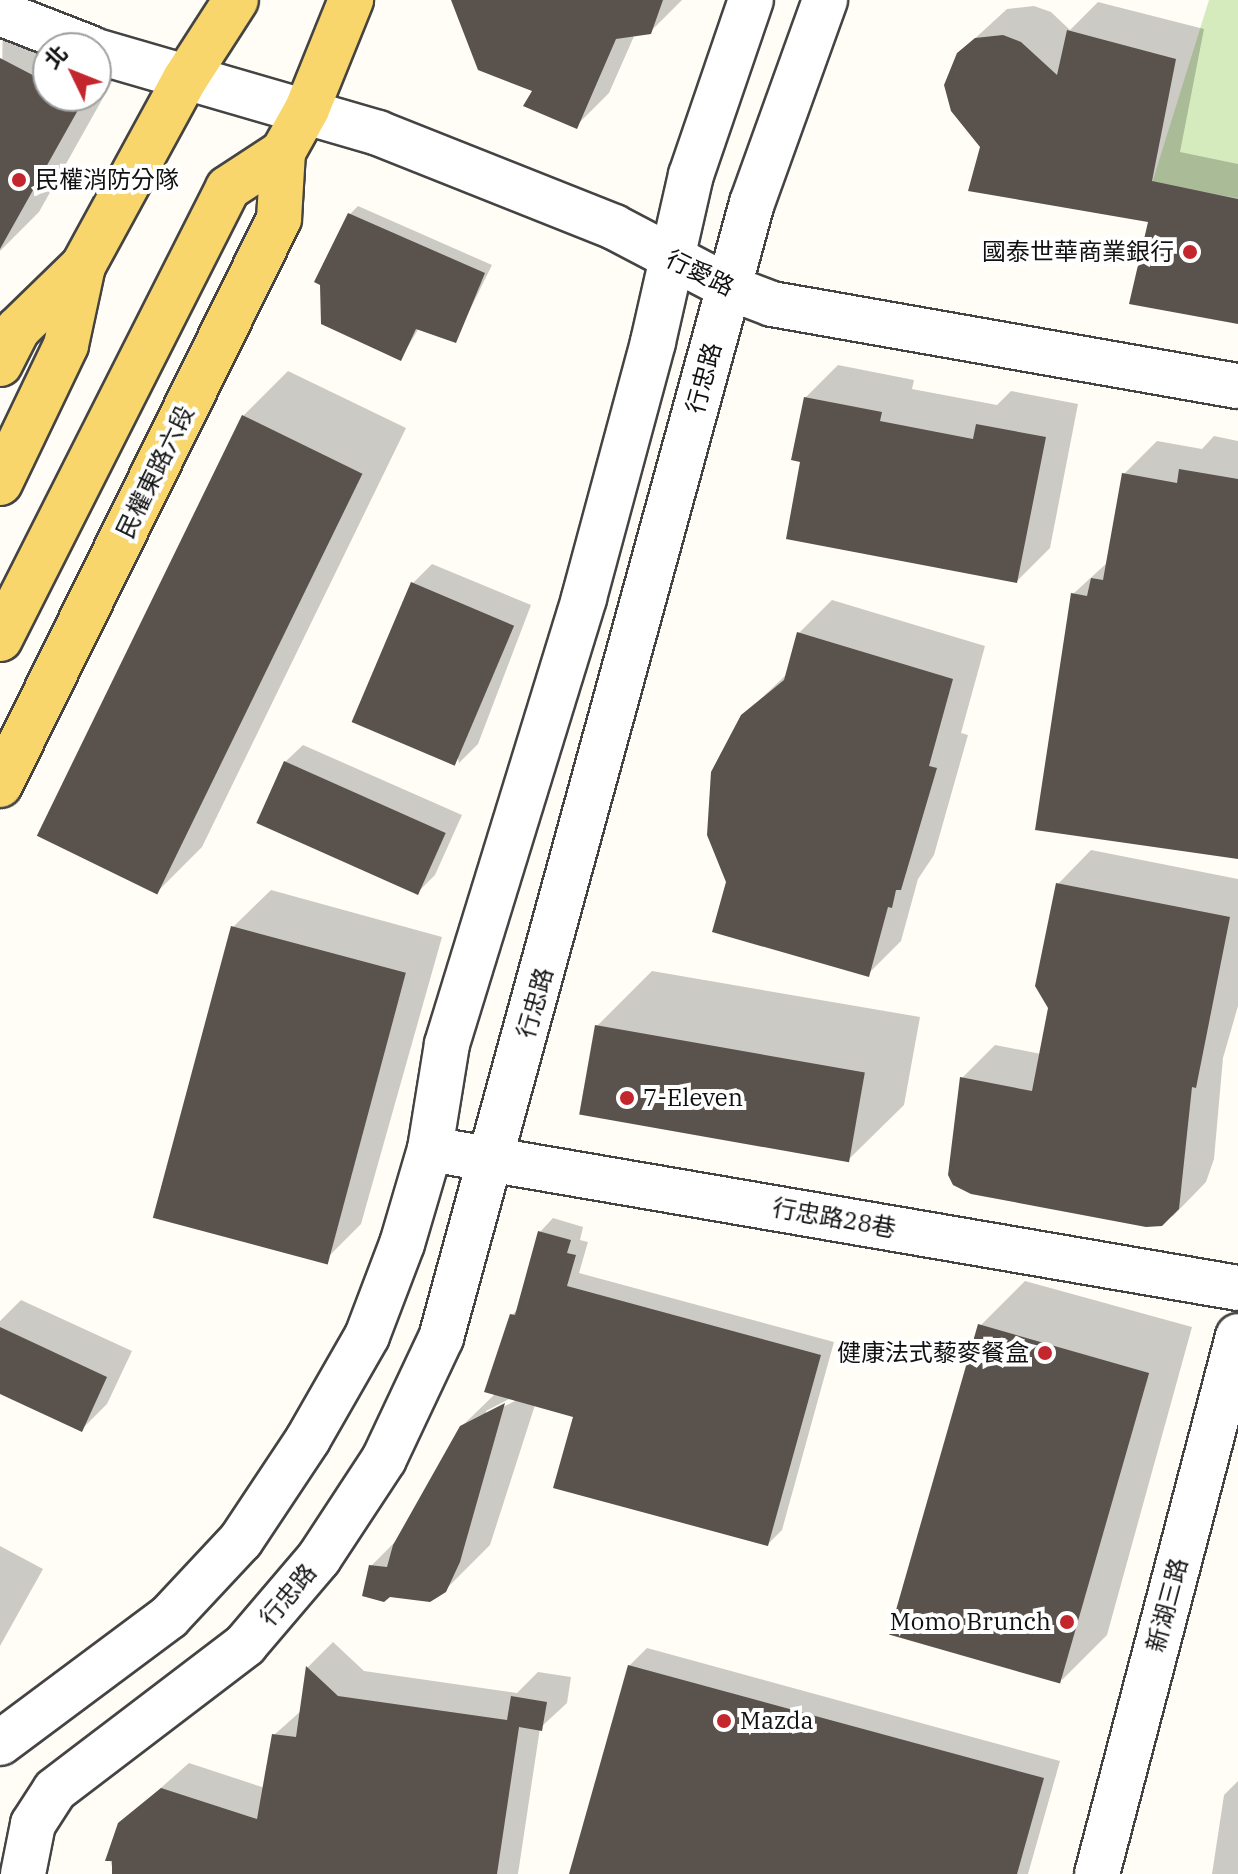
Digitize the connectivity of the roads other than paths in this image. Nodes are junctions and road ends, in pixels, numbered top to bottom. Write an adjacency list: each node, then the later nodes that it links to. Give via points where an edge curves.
1 (236, 0): 8 (main road)
2 (351, 0): 9 (main road, 民權東路六段)
3 (751, 0): 11 (street, via 691,175)
4 (825, 0): 13 (street, 行忠路, via 752,203)
5 (0, 13): 6 (street)
6 (49, 32)
7 (112, 56): 8 (street, 行愛路)
8 (185, 79): 9 (street, 行愛路); 12 (main road)
9 (307, 109): 10 (main road, 民權東路六段); 11 (street, 行愛路, via 614,227)
10 (283, 152): 17 (main road, 民權東路六段, via 228,188); 18 (main road, 民權東路六段, via 279,219)
11 (671, 260): 13 (street, 行愛路); 19 (street, via 584,598 447,1044)
12 (83, 266): 14 (main road, via 18,329); 16 (main road, via 66,345)
13 (730, 288): 15 (street, 行愛路, via 772,304); 20 (street, 行忠路)
14 (0, 364)
15 (1238, 386)
16 (0, 483)
17 (0, 639)
18 (0, 785)
19 (430, 1149): 20 (street, 行忠路28巷); 23 (street, via 367,1336 241,1540 169,1617)
20 (492, 1158): 21 (street, 行忠路28巷); 24 (street, 行忠路, via 441,1338 384,1459 336,1533 245,1645 55,1790 33,1824)
21 (1238, 1288)
22 (1238, 1336): 25 (street, 新湖三路)
23 (0, 1743)
24 (23, 1874)
25 (1097, 1874)

